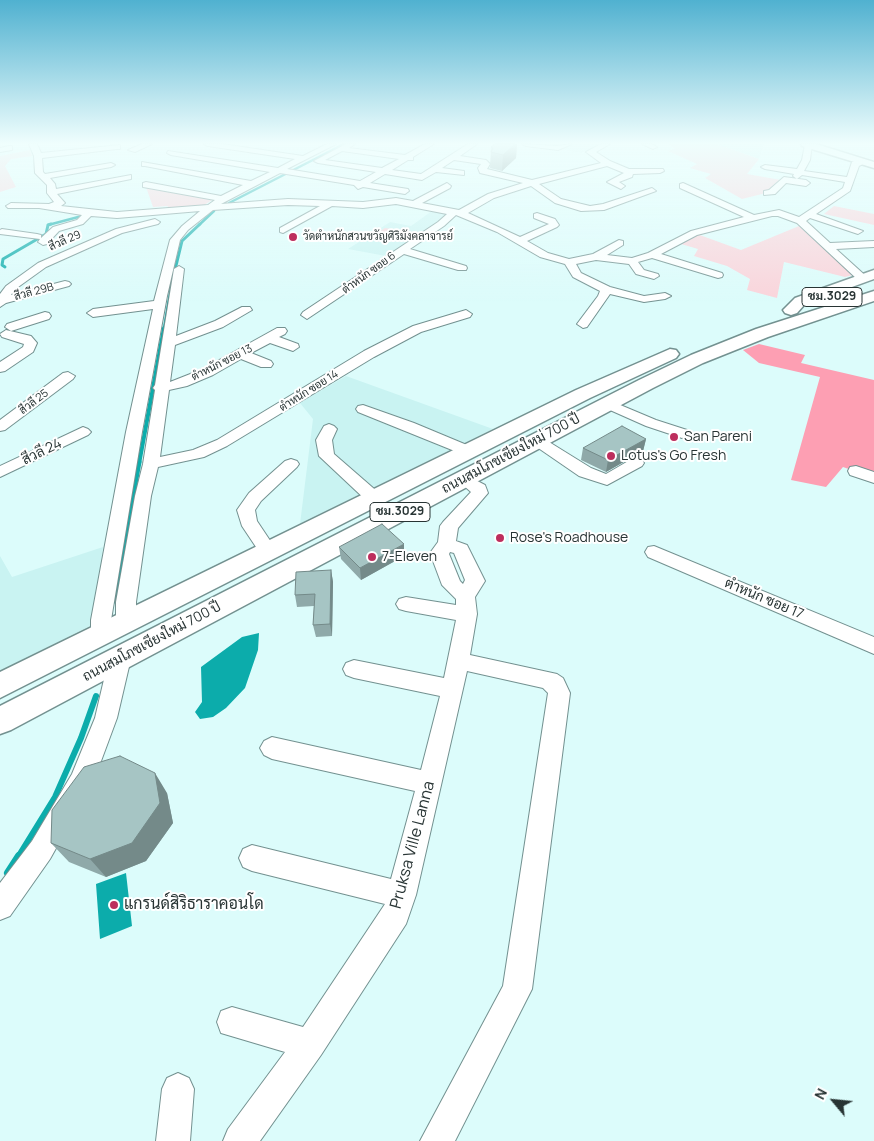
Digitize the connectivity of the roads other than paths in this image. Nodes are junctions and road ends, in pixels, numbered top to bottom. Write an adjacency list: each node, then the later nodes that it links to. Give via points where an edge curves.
1 (57, 197): 17 (street, via 64,202)
2 (192, 197): 16 (street)
3 (232, 197): 16 (street)
4 (244, 197): 16 (street)
5 (312, 197): 13 (street)
6 (428, 197): 15 (street)
7 (488, 197): 14 (street); 19 (street)
8 (553, 197): 18 (street)
9 (633, 197): 18 (street)
10 (708, 197): 24 (street)
11 (832, 197): 22 (street)
12 (4, 198): 17 (street, via 8,209)
13 (338, 198): 15 (street, via 363,205 396,201); 16 (street); 28 (street)
14 (502, 202)
15 (416, 204): 19 (street)
16 (221, 205): 20 (street, via 118,215); 49 (street, via 186,228 175,240); 59 (street, via 191,235 184,248)
17 (49, 207): 20 (street)
18 (590, 209): 23 (street)
19 (458, 212): 29 (street); 33 (street, ตำหนัก ซอย 6)
20 (89, 213): 27 (street, via 80,222 56,229 40,240)
21 (537, 216): 29 (street, via 554,225 550,231)
22 (808, 216): 24 (street, via 779,213); 26 (street); 32 (street)
23 (581, 217)
24 (754, 218): 34 (street, via 694,233)
25 (183, 220): 42 (street, สีวลี 29, via 150,223 119,231 42,265)
26 (860, 227)
27 (1, 230)
28 (283, 230)
29 (520, 241): 37 (street, via 544,255)
30 (619, 243): 35 (street)
31 (874, 244): 32 (street)
32 (828, 246): 43 (street)
33 (401, 250): 38 (street); 56 (street, ตำหนัก ซอย 6)
34 (652, 255): 36 (street); 39 (street)
35 (596, 257): 36 (street); 37 (street)
36 (632, 261): 40 (street, via 640,272)
37 (569, 262): 45 (street, via 577,275)
38 (462, 268)
39 (718, 275)
40 (654, 276)
41 (7, 278): 42 (street)
42 (22, 278): 48 (street, สีวลี 29)
43 (870, 278): 54 (main road, ถนนสมโภชเชียงใหม่ 700 ปี / ชม.3029)
44 (66, 284): 48 (street, สีวลี 29B)
45 (606, 290): 46 (street, via 644,299); 57 (street)
46 (664, 296)
47 (874, 296): 54 (main road, ถนนสมโภชเชียงใหม่ 700 ปี / ชม.3029)
48 (1, 301)
49 (160, 304): 52 (street); 59 (street)
50 (874, 306): 54 (main road, via 830,317)
51 (246, 310): 59 (street)
52 (93, 313)
53 (466, 314): 75 (street, ตำหนัก ซอย 14, via 417,329 222,443 198,454)
54 (799, 314): 66 (main road, ถนนสมโภชเชียงใหม่ 700 ปี / ชม.3029); 73 (main road, ถนนสมโภชเชียงใหม่ 700 ปี / ชม.3029, via 743,325 634,370)
55 (45, 316): 58 (street)
56 (307, 316)
57 (583, 324)
58 (4, 330): 63 (street, via 31,343 28,350)
59 (161, 346): 65 (street); 87 (street, via 134,432)
60 (293, 348): 61 (street, ตำหนัก ซอย 13, via 275,335)
61 (241, 354): 62 (street); 65 (street, ตำหนัก ซอย 13, via 190,379)
62 (266, 364)
63 (0, 368)
64 (68, 376): 68 (street, สีวลี 25)
65 (160, 388): 75 (street)
66 (606, 403): 71 (street); 72 (main road, ถนนสมโภชเชียงใหม่ 700 ปี / ชม.3029)
67 (363, 408): 73 (street)
68 (0, 427)
69 (328, 429): 81 (street, via 324,440 327,456)
70 (83, 432): 78 (street, สีวลี 24)
71 (682, 433)
72 (536, 440): 74 (street, via 585,472 607,480); 79 (main road, ถนนสมโภชเชียงใหม่ 700 ปี / ชม.3029)
73 (468, 451): 81 (main road, ถนนสมโภชเชียงใหม่ 700 ปี / ชม.3029)
74 (636, 463)
75 (151, 464): 86 (street, via 126,602)
76 (291, 464): 82 (street, via 255,497 246,510 248,522)
77 (856, 471): 80 (street)
78 (0, 472)
79 (464, 478): 85 (street, via 479,489 480,494 449,526 447,544 439,553 452,585); 89 (main road, ถนนสมโภชเชียงใหม่ 700 ปี / ชม.3029)
80 (874, 478)
81 (374, 498): 82 (main road, ถนนสมโภชเชียงใหม่ 700 ปี / ชม.3029)
82 (268, 551): 86 (main road, ถนนสมโภชเชียงใหม่ 700 ปี / ชม.3029)
83 (654, 552): 88 (street, ตำหนัก ซอย 17)
84 (406, 604): 85 (street)
85 (466, 605): 90 (street, Pruksa Ville Lanna)
86 (126, 622): 87 (main road, ถนนสมโภชเชียงใหม่ 700 ปี / ชม.3029)
87 (101, 635): 92 (main road, ถนนสมโภชเชียงใหม่ 700 ปี / ชม.3029)
88 (874, 646)
89 (120, 658): 94 (main road, ถนนสมโภชเชียงใหม่ 700 ปี / ชม.3029); 99 (street, via 106,718 82,780 41,850)
90 (458, 661): 93 (street, Pruksa Ville Lanna); 105 (street, via 549,680 559,693 517,988)
91 (354, 669): 93 (street)
92 (0, 686)
93 (453, 689): 96 (street, Pruksa Ville Lanna)
94 (0, 721)
95 (272, 748): 96 (street)
96 (429, 783): 98 (street, Pruksa Ville Lanna)
97 (252, 858): 98 (street)
98 (402, 895): 101 (street, Pruksa Ville Lanna, via 396,914)
99 (0, 906)
100 (232, 1022): 101 (street)
101 (310, 1044): 104 (street, Pruksa Ville Lanna)
102 (178, 1089): 103 (street)
103 (172, 1141)
104 (240, 1141)
105 (437, 1141)

